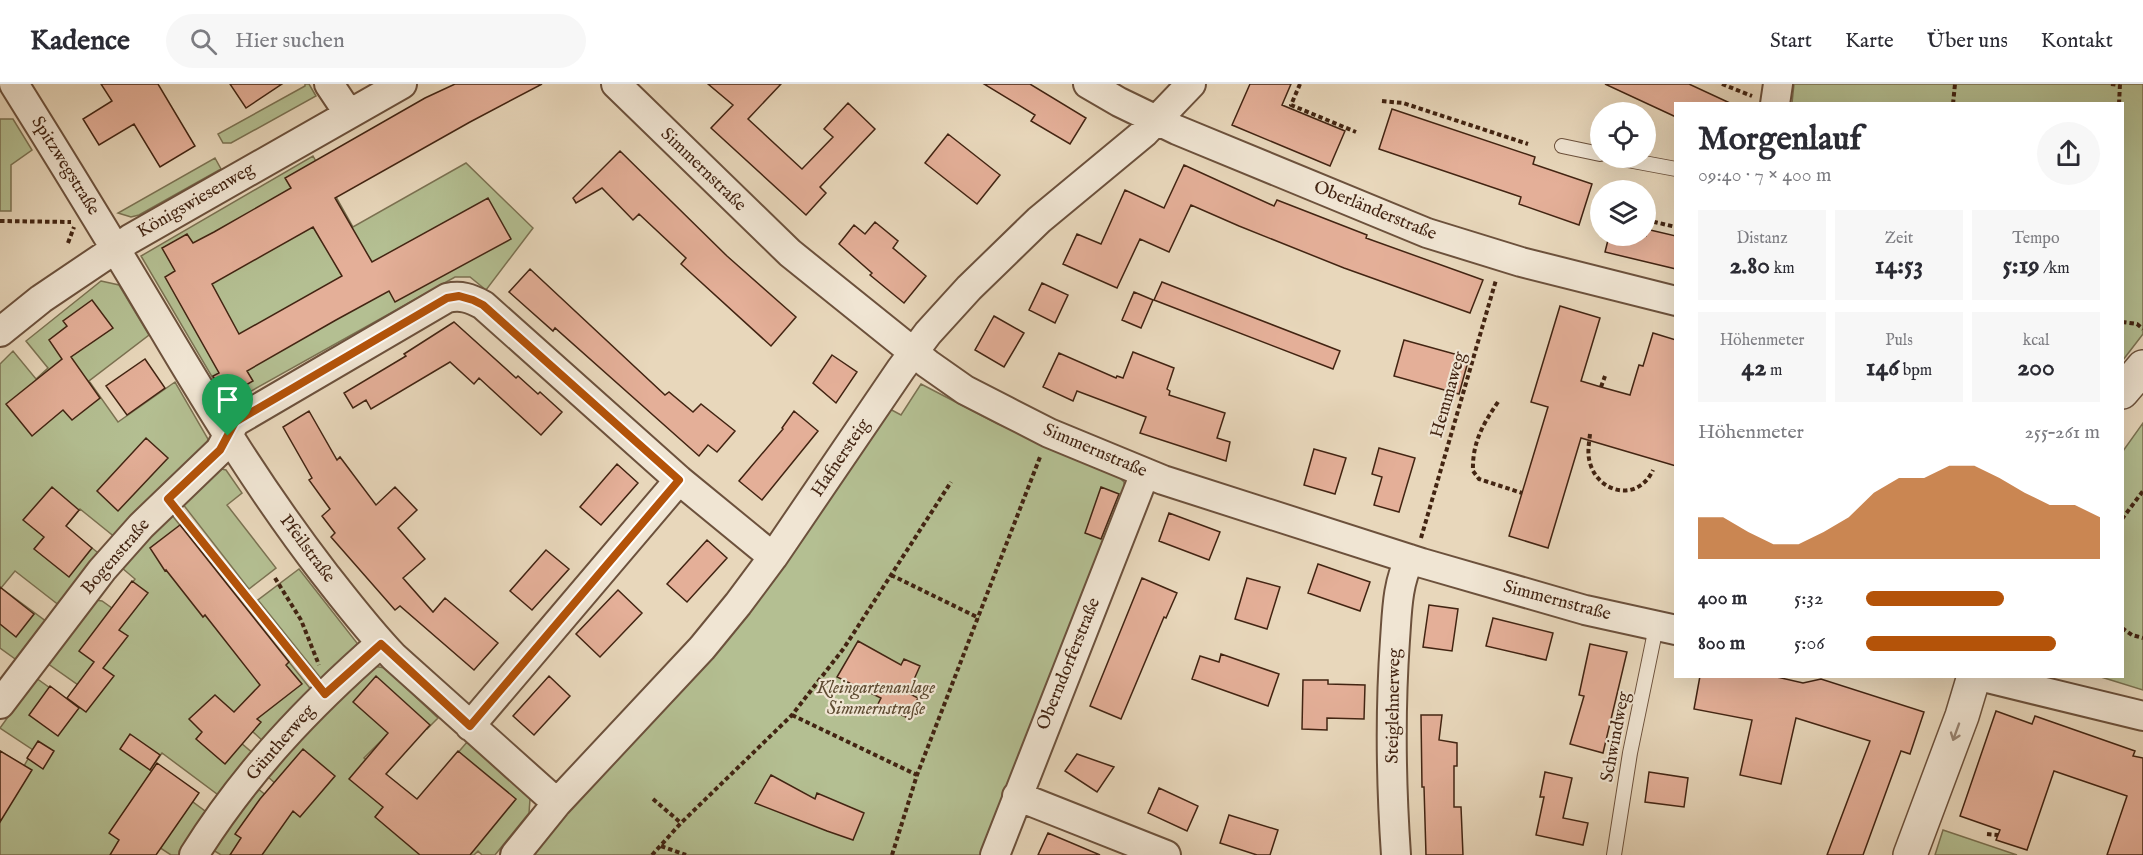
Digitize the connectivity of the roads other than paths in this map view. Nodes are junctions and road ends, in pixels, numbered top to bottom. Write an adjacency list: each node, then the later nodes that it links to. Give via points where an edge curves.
1 (7, 84): 8 (lane)
2 (14, 84): 15 (street, Spitzwegstraße)
3 (330, 84): 9 (street)
4 (402, 84): 9 (street, Königswiesenweg)
5 (616, 84): 18 (street, Simmernstraße, via 790,253)
6 (1088, 84): 10 (street, Oberländerstraße)
7 (1191, 84): 10 (street, Hafnersteig)
8 (0, 88)
9 (349, 114): 15 (street, Königswiesenweg)
10 (1158, 121): 16 (street, Oberländerstraße, via 1427,233 1503,257); 18 (street, Hafnersteig, via 1039,220 969,288)
11 (1562, 146): 12 (lane)
12 (1590, 152)
13 (1656, 165): 14 (lane)
14 (1674, 169)
15 (115, 248): 17 (street, Königswiesenweg); 21 (street, Pfeilstraße)
16 (1674, 300)
17 (0, 332)
18 (913, 352): 22 (street, Simmernstraße, via 965,390 1049,433); 25 (street, Hafnersteig)
19 (2143, 367): 20 (street)
20 (2124, 390)
21 (228, 436): 23 (street, Bogenstraße, via 235,422 447,298 459,296 483,305); 27 (street, Pfeilstraße, via 283,518); 30 (street, Bogenstraße, via 220,450 141,526 102,570)
22 (1145, 473): 24 (street, Simmernstraße); 33 (street, Oberndorferstraße)
23 (679, 480): 25 (street, Bogenstraße); 32 (street)
24 (1415, 550): 26 (street, Simmernstraße, via 1574,606); 39 (street, Steiglehnerweg, via 1403,572 1391,702)
25 (773, 557): 34 (street, Hafnersteig, via 702,648)
26 (1666, 628): 40 (lane, Schwindweg, via 1630,753)
27 (381, 644): 32 (street, Pfeilstraße); 35 (street, Güntherweg, via 302,716 268,754)
28 (1973, 678): 41 (street, one-way to 41)
29 (1986, 678): 31 (street)
30 (0, 704)
31 (2143, 716)
32 (470, 726): 34 (street, Pfeilstraße)
33 (1017, 796): 37 (street, Oberndorferstraße); 38 (street)
34 (557, 803): 36 (street, Hafnersteig)
35 (194, 855)
36 (514, 855)
37 (995, 855)
38 (1166, 855)
39 (1396, 855)
40 (1614, 855)
41 (1910, 855)

